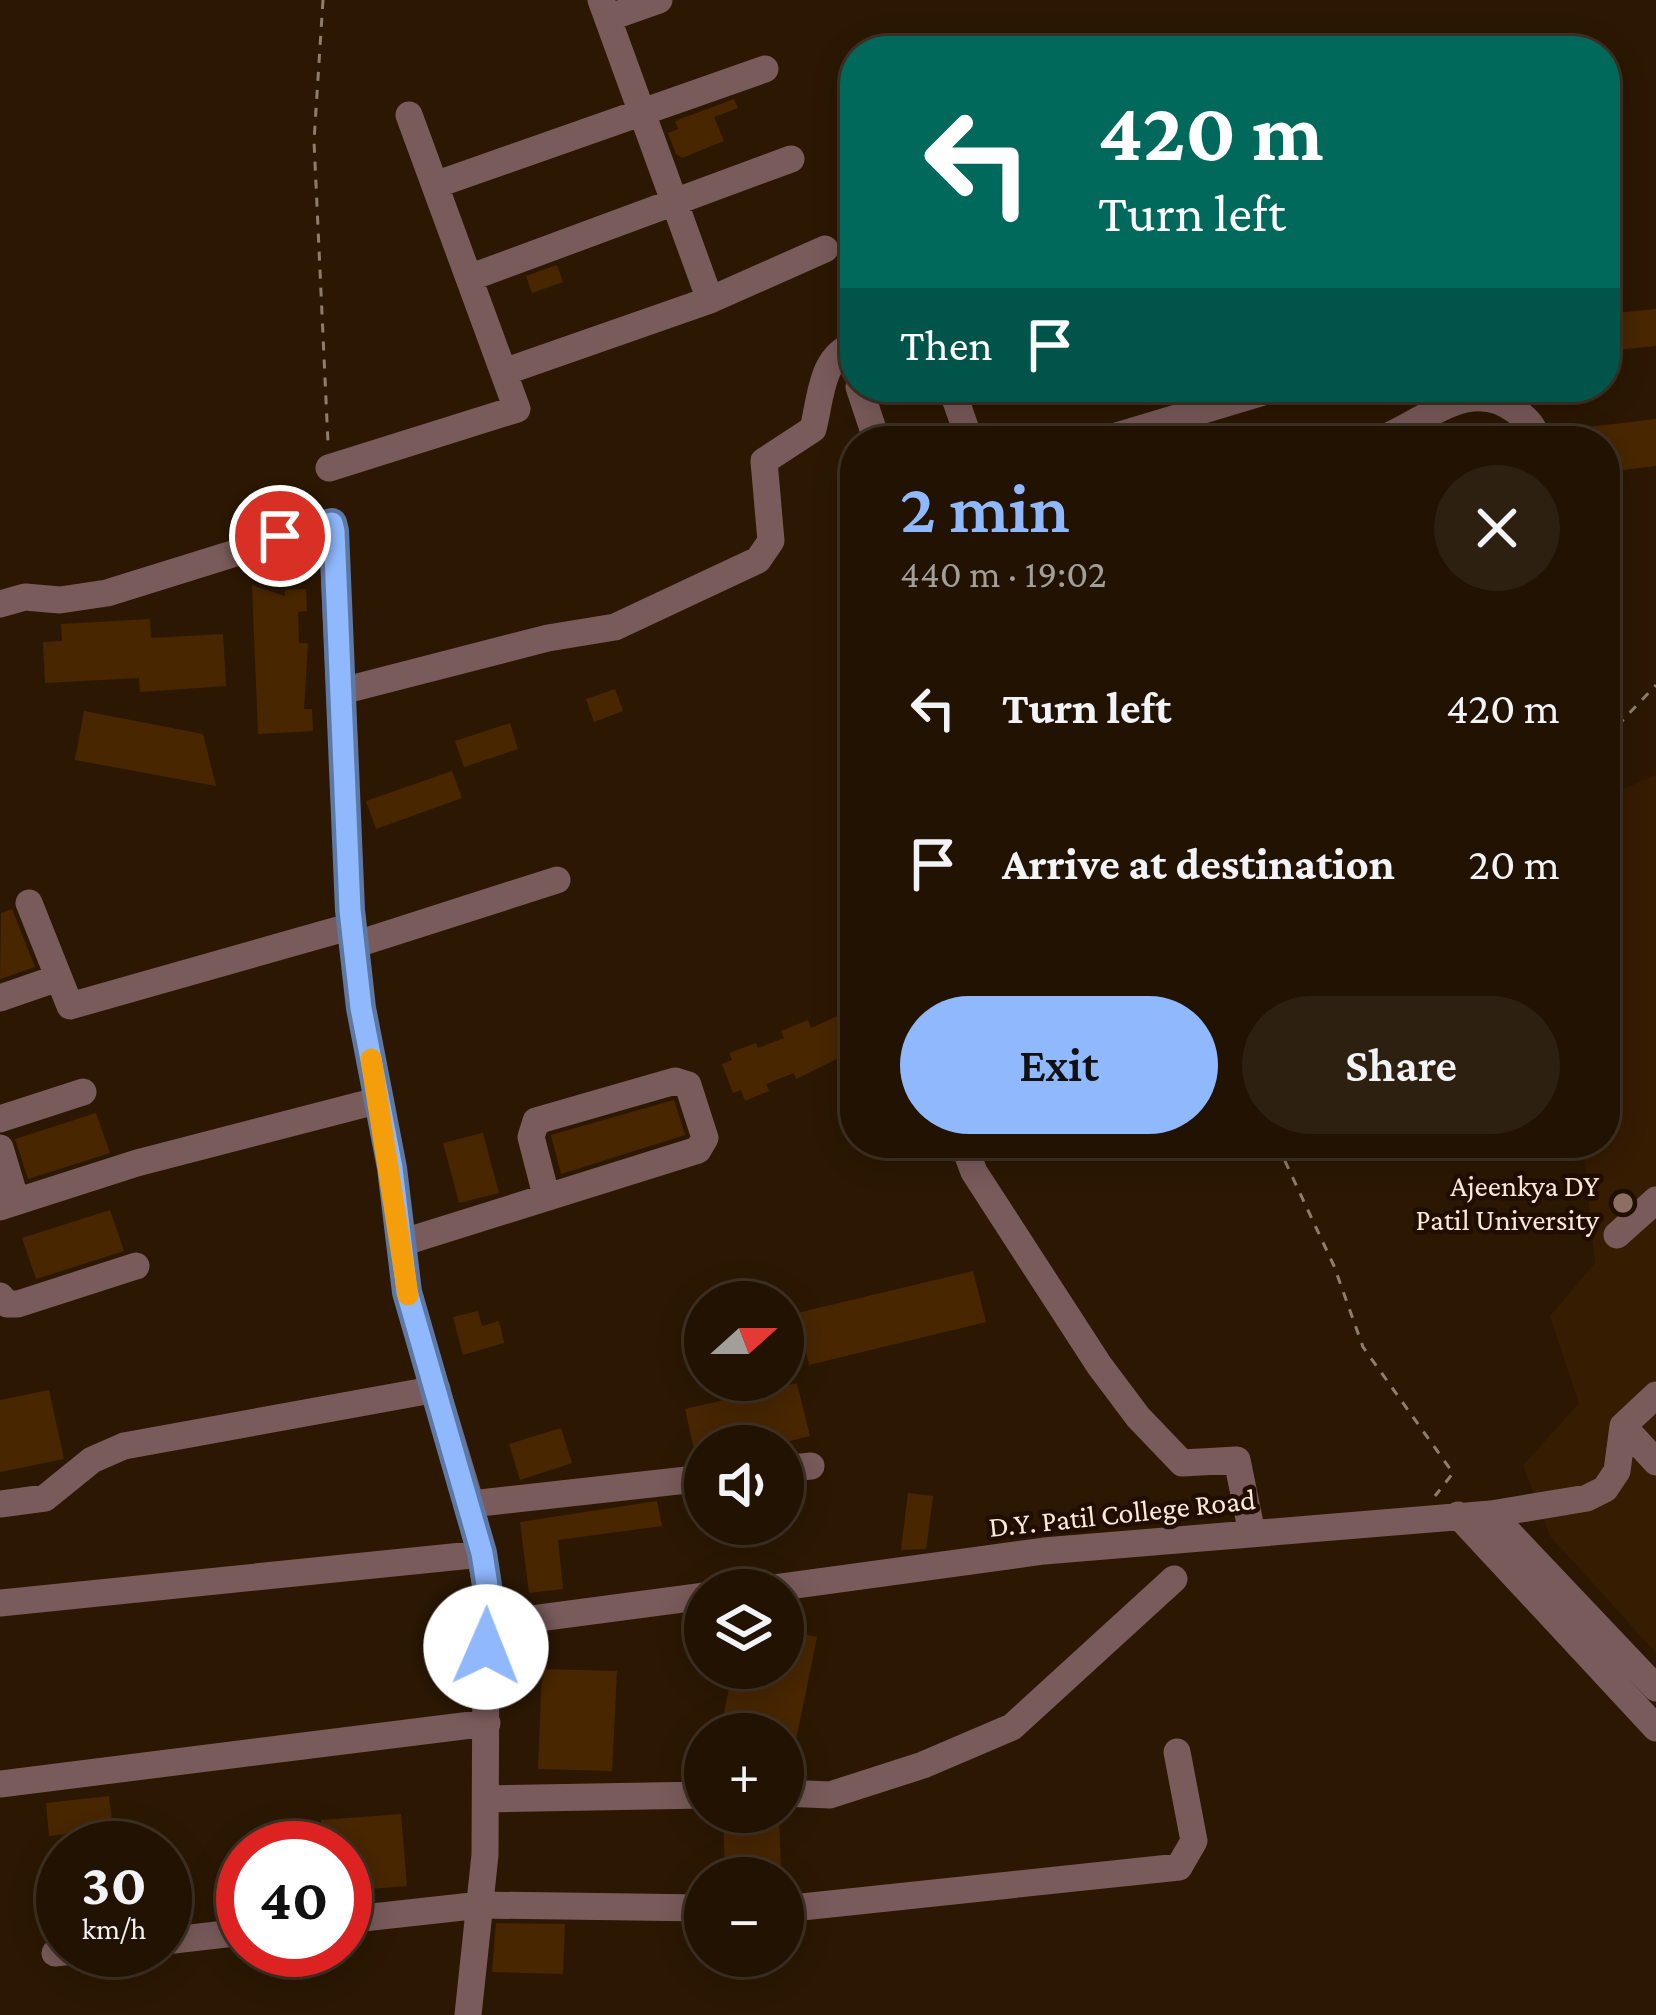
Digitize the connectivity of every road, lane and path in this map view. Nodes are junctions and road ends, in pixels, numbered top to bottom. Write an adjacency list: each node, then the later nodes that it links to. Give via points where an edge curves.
1 (322, 0): 21 (path, via 314,141)
2 (659, 0): 3 (street)
3 (604, 9): 5 (street)
4 (765, 69): 5 (street)
5 (641, 110): 8 (street); 9 (street)
6 (409, 116): 8 (street)
7 (790, 159): 9 (street)
8 (435, 185): 11 (street)
9 (675, 203): 11 (street); 12 (street)
10 (825, 249): 12 (street)
11 (469, 278): 14 (street)
12 (710, 300): 14 (street)
13 (840, 355): 24 (street, via 829,364 813,429 764,460 771,541 758,560 615,627)
14 (504, 373): 21 (street, via 517,409)
15 (1230, 402): 18 (street)
16 (1451, 402): 19 (street)
17 (1502, 402): 20 (street)
18 (1150, 426)
19 (1405, 426)
20 (1534, 426)
21 (329, 468)
22 (0, 604): 24 (street, via 107,593 332,523)
23 (1656, 685): 25 (path)
24 (342, 691): 28 (street)
25 (1620, 724)
26 (557, 880): 28 (street)
27 (29, 903): 29 (street)
28 (353, 935): 29 (street, via 78,1006 65,1000); 32 (street)
29 (56, 979): 30 (street)
30 (0, 998)
31 (83, 1092): 33 (street)
32 (380, 1100): 39 (street); 41 (street)
33 (0, 1119)
34 (0, 1148): 39 (street)
35 (969, 1158): 53 (street, via 1138,1417 1182,1463 1237,1460)
36 (1284, 1158): 51 (path, via 1363,1347 1453,1473)
37 (546, 1196): 37 (street, via 531,1136 536,1121 674,1081 688,1085 704,1138 698,1150); 41 (street)
38 (1656, 1200): 40 (street)
39 (8, 1204)
40 (1617, 1235)
41 (401, 1243): 44 (street)
42 (136, 1266): 43 (street, via 18,1304)
43 (0, 1296)
44 (437, 1388): 49 (street, via 124,1446 44,1498); 50 (street)
45 (1656, 1395): 46 (street)
46 (1623, 1426): 47 (street); 52 (street, D.Y. Patil College Road, via 1617,1471 1605,1489)
47 (1656, 1462)
48 (684, 1480): 50 (street)
49 (0, 1504)
50 (471, 1504): 54 (street)
51 (1420, 1518): 52 (street, D.Y. Patil College Road); 53 (street, D.Y. Patil College Road)
52 (1473, 1520): 60 (street); 62 (street)
53 (1252, 1533): 56 (street, D.Y. Patil College Road)
54 (482, 1553): 58 (street); 59 (street)
55 (1174, 1579): 65 (street, via 1012,1726 923,1765 830,1795)
56 (804, 1584)
57 (684, 1599): 59 (street)
58 (0, 1603)
59 (493, 1624): 61 (street)
60 (1656, 1688)
61 (488, 1724): 64 (street); 67 (street)
62 (1656, 1728)
63 (1177, 1752): 69 (street, via 1194,1841 1179,1867)
64 (0, 1784)
65 (804, 1794)
66 (684, 1795): 67 (street)
67 (487, 1799): 68 (street)
68 (481, 1905): 70 (street); 71 (street); 72 (street)
69 (804, 1907)
70 (684, 1908)
71 (372, 1917)
72 (468, 2015)

